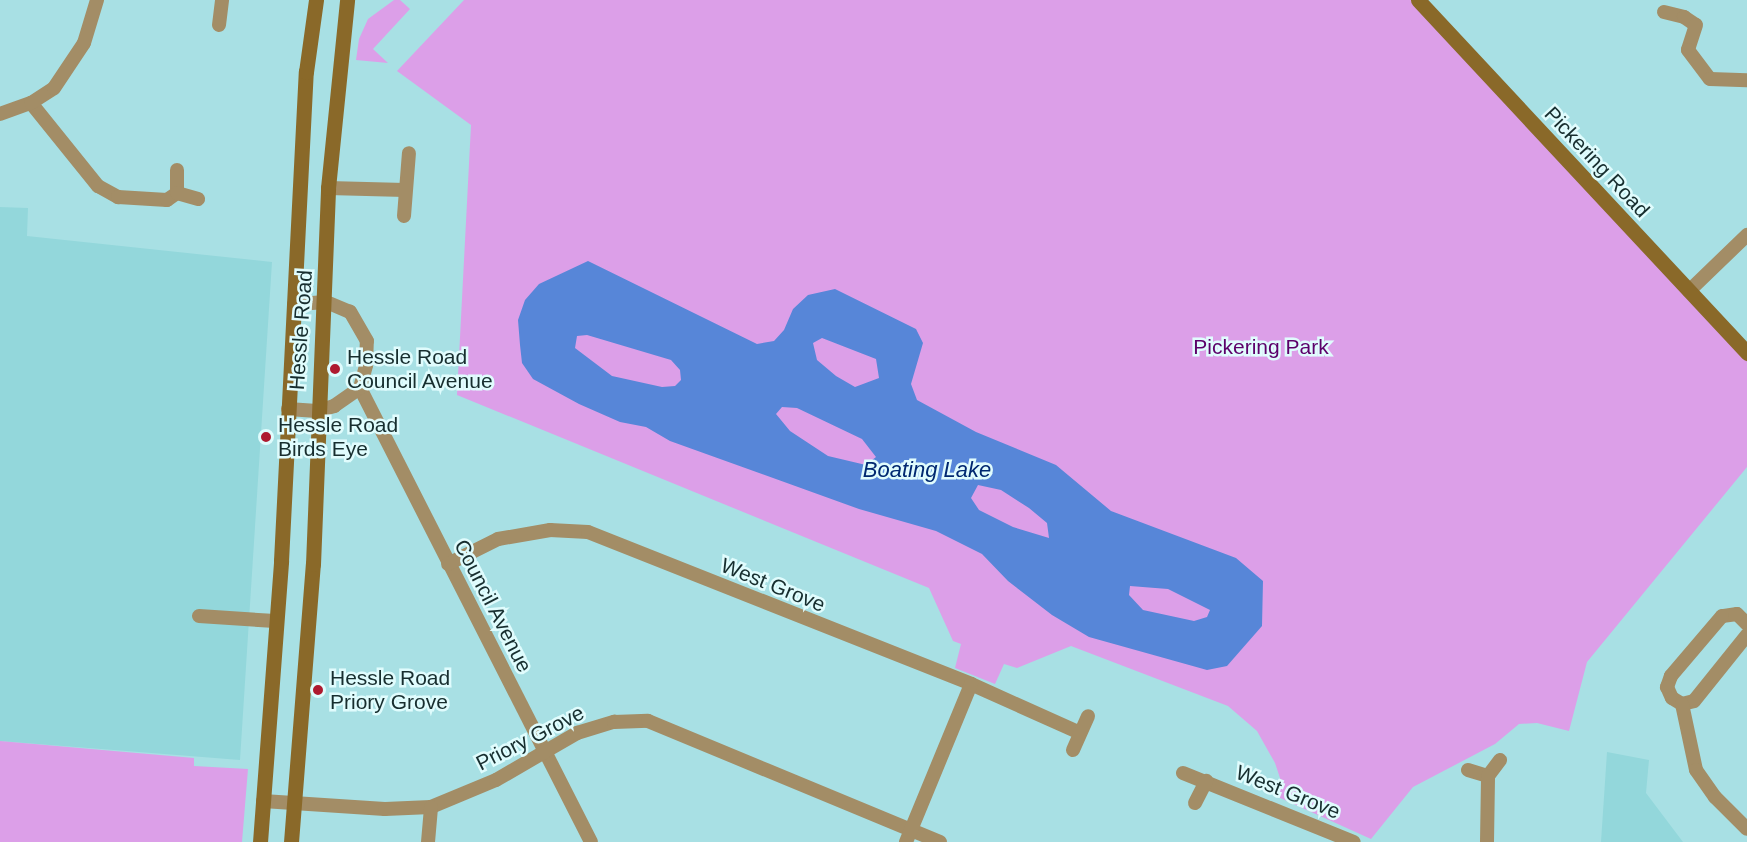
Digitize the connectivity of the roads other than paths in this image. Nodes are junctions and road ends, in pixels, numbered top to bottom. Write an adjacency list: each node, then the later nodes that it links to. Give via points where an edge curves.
1 (97, 0): 9 (street, via 84,43 54,87)
2 (222, 0): 7 (street)
3 (316, 0): 21 (street, Hessle Road, via 306,72)
4 (348, 0): 13 (street, Hessle Road)
5 (1418, 0): 19 (street, Pickering Road)
6 (1664, 12): 8 (street, via 1696,25 1688,50 1710,79)
7 (219, 25)
8 (1747, 80)
9 (31, 103): 10 (street); 15 (street, via 98,186 118,197 167,200)
10 (0, 114)
11 (410, 153): 14 (street)
12 (177, 170): 15 (street)
13 (328, 188): 14 (street); 20 (street, Hessle Road)
14 (405, 190): 17 (street)
15 (177, 192): 16 (street)
16 (198, 199)
17 (404, 216)
18 (1747, 235): 19 (street)
19 (1689, 291): 22 (street, Pickering Road)
20 (326, 303): 21 (street); 23 (street, via 350,312 367,341); 25 (street, Hessle Road)
21 (294, 304): 24 (street, Hessle Road)
22 (1747, 353)
23 (360, 388): 25 (street, via 334,406); 26 (street, Council Avenue)
24 (288, 409): 25 (street); 28 (street, Hessle Road)
25 (317, 411): 43 (street, Hessle Road, via 313,564)
26 (448, 564): 31 (street, West Grove, via 498,539 550,530 588,532); 36 (street, Council Avenue)
27 (199, 616): 28 (street)
28 (275, 621): 42 (street, Hessle Road)
29 (1747, 624): 32 (street, via 1737,614 1722,616 1671,676 1669,693)
30 (1747, 635): 32 (street, via 1698,698)
31 (971, 684): 34 (street, West Grove); 47 (street)
32 (1682, 704): 46 (street, via 1696,770 1715,797)
33 (1088, 716): 34 (street)
34 (1078, 732): 35 (street)
35 (1073, 750)
36 (545, 752): 45 (street, Priory Grove, via 496,780); 47 (street, Priory Grove, via 577,733 614,722 648,721); 52 (street, Council Avenue)
37 (1500, 760): 40 (street)
38 (1468, 770): 40 (street)
39 (1183, 773): 41 (street, West Grove)
40 (1488, 776): 54 (street)
41 (1206, 781): 44 (street, West Grove); 48 (street, West Grove)
42 (263, 801): 43 (street, Priory Grove); 49 (street, Hessle Road)
43 (294, 803): 45 (street, Priory Grove, via 385,809); 50 (street, Hessle Road)
44 (1195, 803)
45 (431, 807): 51 (street)
46 (1747, 829)
47 (909, 836): 53 (street, Priory Grove)
48 (1350, 841)
49 (260, 842)
50 (291, 842)
51 (428, 842)
52 (591, 842)
53 (940, 842)
54 (1487, 842)

